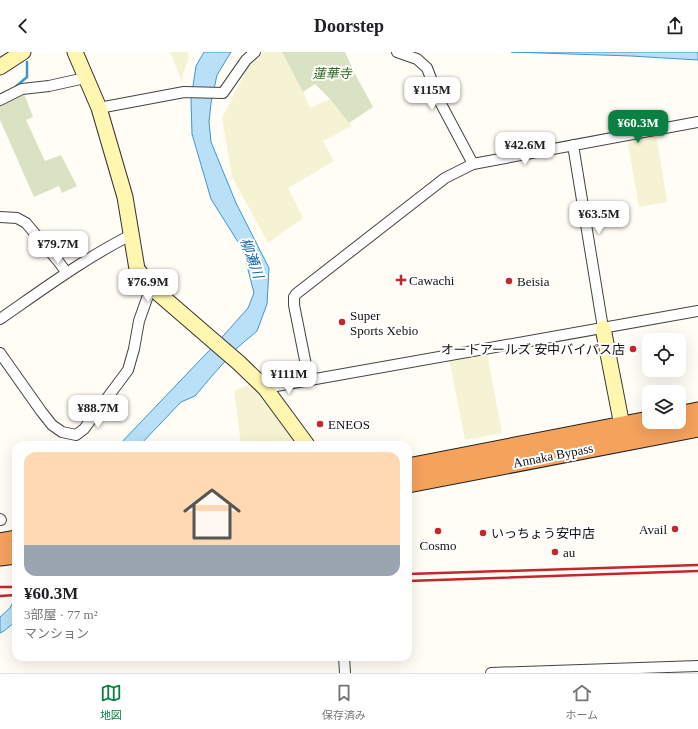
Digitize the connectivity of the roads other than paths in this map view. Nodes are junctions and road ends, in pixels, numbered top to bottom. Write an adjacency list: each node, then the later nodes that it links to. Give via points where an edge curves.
1 (23, 52): 5 (street)
2 (74, 52): 6 (street)
3 (255, 52): 8 (street, via 246,60 223,93 184,92)
4 (397, 52): 11 (street, via 417,59 427,68 440,102)
5 (0, 67)
6 (85, 78): 7 (street, via 22,89); 8 (street)
7 (0, 100)
8 (99, 108): 13 (street, via 124,197)
9 (698, 122): 10 (street)
10 (573, 145): 11 (street); 18 (street)
11 (473, 164): 20 (street, via 445,178 296,294 294,305)
12 (0, 217): 14 (street, via 17,218 26,223)
13 (131, 235): 14 (street); 15 (street, via 137,269)
14 (67, 273): 17 (street)
15 (151, 287): 19 (street, via 139,321 128,370 84,429 76,435 62,432 52,425); 21 (street)
16 (698, 311): 18 (street)
17 (0, 319)
18 (603, 328): 20 (street); 26 (street)
19 (0, 353)
20 (309, 380): 21 (street)
21 (265, 388): 27 (street)
22 (698, 412): 23 (highway)
23 (686, 415)
24 (642, 425): 26 (highway, Annaka Bypass)
25 (698, 427): 26 (highway, Annaka Bypass)
26 (624, 434): 28 (highway, Annaka Bypass); 29 (highway, Annaka Bypass)
27 (304, 441)
28 (412, 467)
29 (412, 482)
30 (12, 541): 31 (highway)
31 (0, 543)
32 (12, 554): 33 (highway)
33 (0, 556)
34 (344, 661): 36 (street)
35 (693, 668): 37 (street)
36 (345, 673)
37 (491, 673)

